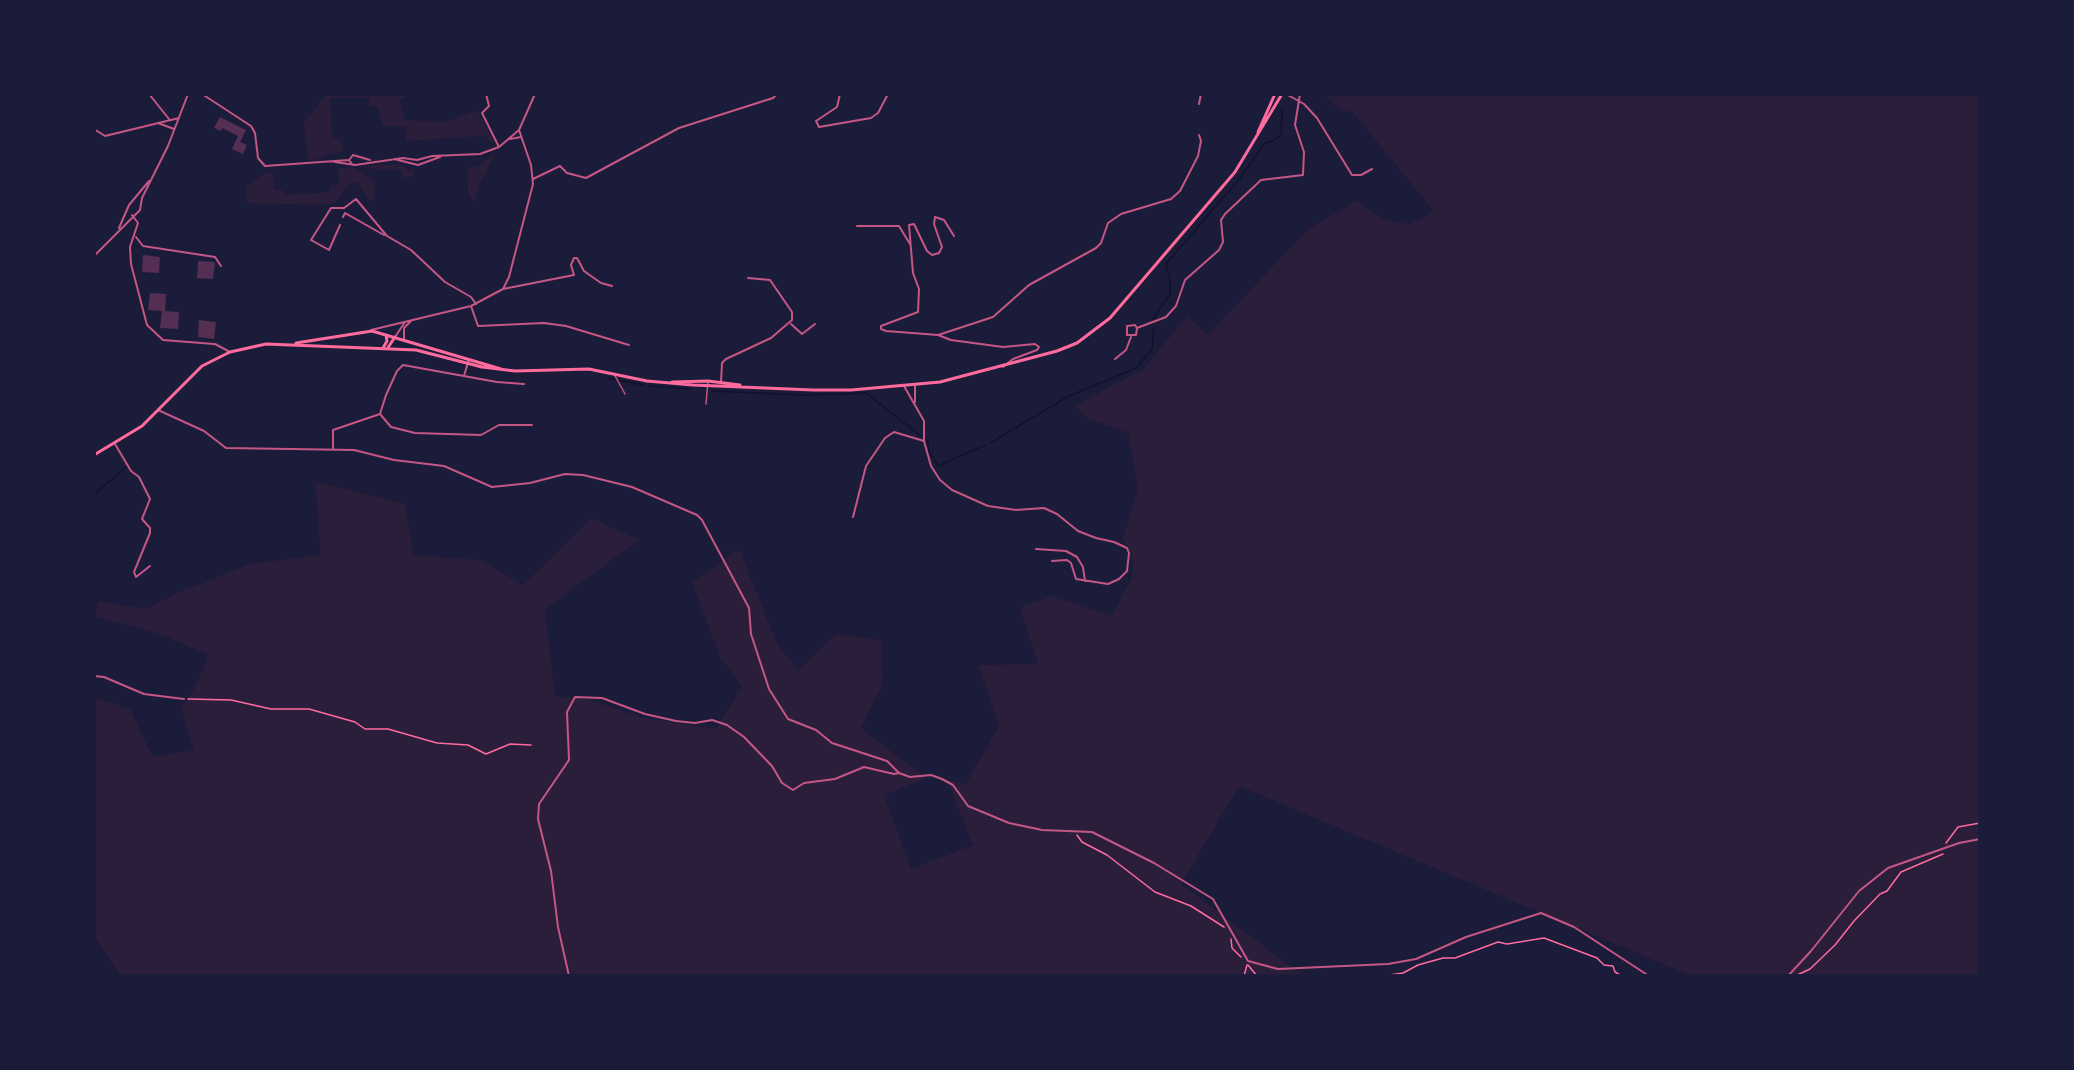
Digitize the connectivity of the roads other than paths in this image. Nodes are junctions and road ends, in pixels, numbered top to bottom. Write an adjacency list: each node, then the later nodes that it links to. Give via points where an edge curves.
1 (149, 94): 16 (street)
2 (188, 94): 15 (street)
3 (202, 94): 29 (street, via 251,126 258,158 265,166)
4 (486, 94): 25 (street, via 489,106 482,113)
5 (535, 94): 20 (street)
6 (777, 94): 34 (street, via 679,128 586,178 567,173 560,166)
7 (840, 94): 8 (street, via 837,107 816,121 819,127 871,118)
8 (888, 94)
9 (1201, 94): 14 (street)
10 (1275, 94): 24 (main road)
11 (1300, 94): 13 (street)
12 (1286, 95): 13 (street); 24 (main road)
13 (1299, 103): 32 (street, via 1317,118 1352,175 1361,176); 55 (street, via 1295,125 1304,152 1303,175 1261,180 1225,214 1219,250 1185,280 1176,306 1167,317)
14 (1199, 104)
15 (179, 118): 16 (street); 19 (street)
16 (169, 119): 17 (street)
17 (158, 123): 18 (street, via 105,136); 19 (street)
18 (94, 129)
19 (174, 129): 33 (street)
20 (519, 130): 22 (street); 23 (street)
21 (1199, 135): 58 (street, via 1198,156 1180,191 1171,198 1120,214 1108,223 1096,248 1029,285 993,317)
22 (521, 137): 23 (street); 34 (street)
23 (508, 140): 25 (street)
24 (1252, 145): 71 (main road, via 1230,177 1102,325 1077,343)
25 (499, 147): 28 (street, via 480,154 442,156 418,165 392,159)
26 (360, 158): 27 (street, via 354,155); 28 (street); 30 (street)
27 (349, 160): 29 (street); 31 (street)
28 (372, 161): 30 (street)
29 (335, 162): 31 (street)
30 (359, 163): 31 (street)
31 (352, 164)
32 (1372, 169)
33 (151, 178): 35 (street, via 140,210); 39 (street, via 129,206)
34 (533, 179): 48 (street)
35 (132, 215): 39 (street); 40 (street, via 138,224)
36 (343, 217): 41 (street, via 345,213)
37 (340, 225): 41 (street, via 329,250 311,240 331,208 344,208 356,199)
38 (857, 226): 43 (street, via 899,226)
39 (117, 231): 44 (street)
40 (135, 236): 45 (street, via 143,246 215,257); 67 (street, via 130,247 131,264 147,325 163,340 214,344)
41 (387, 236): 49 (street, via 411,250)
42 (954, 236): 43 (street, via 938,216 933,220 942,244 939,253 932,255 927,251 912,224 908,228)
43 (910, 244): 58 (street, via 919,289 918,312 885,323 881,329)
44 (94, 256)
45 (221, 266)
46 (748, 278): 53 (street, via 770,280 792,312)
47 (612, 286): 48 (street, via 584,271 574,258 573,275)
48 (503, 289): 49 (street)
49 (476, 304): 50 (street)
50 (471, 306): 51 (street); 64 (street, via 478,326 544,323)
51 (413, 319): 52 (street); 62 (street, via 404,328)
52 (406, 320): 56 (street); 60 (street)
53 (791, 324): 54 (street, via 802,333); 77 (street, via 726,359 722,363)
54 (815, 324)
55 (1137, 328): 61 (street, via 1136,335); 61 (street, via 1127,326)
56 (366, 331): 57 (main road); 59 (main road)
57 (386, 334): 60 (main road); 66 (main road)
58 (938, 335): 71 (street, via 1003,347 1039,347)
59 (333, 336): 63 (main road); 65 (main road)
60 (395, 337): 62 (main road); 66 (main road)
61 (1131, 337): 69 (street, via 1126,350)
62 (404, 340): 68 (main road)
63 (289, 345): 65 (main road); 67 (main road, via 257,345)
64 (629, 345)
65 (333, 348): 66 (main road)
66 (384, 349): 70 (main road, via 416,350)
67 (230, 352): 86 (main road, via 202,366)
68 (469, 358): 70 (street); 72 (main road)
69 (1115, 359)
70 (467, 363): 72 (main road); 74 (street)
71 (1003, 367): 79 (main road)
72 (503, 370): 73 (main road, via 578,369)
73 (614, 375): 76 (main road); 83 (lane)
74 (464, 376): 78 (street); 87 (street, via 403,365)
75 (708, 381): 76 (main road); 77 (main road); 80 (lane)
76 (661, 382): 80 (main road)
77 (721, 382): 82 (main road)
78 (524, 384)
79 (915, 385): 81 (main road); 85 (street)
80 (707, 386): 82 (main road); 84 (lane)
81 (905, 386): 82 (main road, via 851,390); 85 (street)
82 (750, 387)
83 (625, 394)
84 (706, 404)
85 (915, 405): 89 (street, via 924,421)
86 (158, 410): 90 (main road); 91 (street, via 204,431 226,448)
87 (380, 414): 88 (street, via 391,427 415,434 481,435 499,424); 91 (street, via 333,430)
88 (532, 424)
89 (924, 441): 93 (street, via 902,432 885,438 866,466); 97 (street, via 931,466 940,480 973,501 1016,510 1044,508 1057,513 1078,531 1126,548 1130,561 1119,579 1108,584)
90 (115, 444): 92 (main road); 96 (street, via 150,499 142,519 150,533 134,572 136,577)
91 (333, 449): 100 (street, via 444,466 492,487 565,474 583,475 632,487 697,515 749,608 751,634 769,689 788,719 816,730 832,743 887,761)
92 (94, 455)
93 (853, 517)
94 (1036, 549): 97 (street, via 1066,551 1077,557)
95 (1052, 561): 97 (street, via 1067,560 1076,579)
96 (150, 566)
97 (1085, 581)
98 (94, 676): 99 (street, via 144,694)
99 (184, 699)
100 (899, 772): 102 (street, via 864,767 793,790 782,783 772,766 744,737 727,725 712,720 676,721 594,696 575,698 567,712 567,764 539,804 538,819 552,871 558,927); 103 (street, via 910,777 931,775 942,779 952,785 968,806 1009,823 1042,830 1092,832 1208,894 1247,962 1278,969 1388,964 1416,959 1466,937 1541,913 1574,927)
101 (1980, 839): 104 (street, via 1888,868 1859,891)
102 (569, 975)
103 (1648, 975)
104 (1788, 975)

